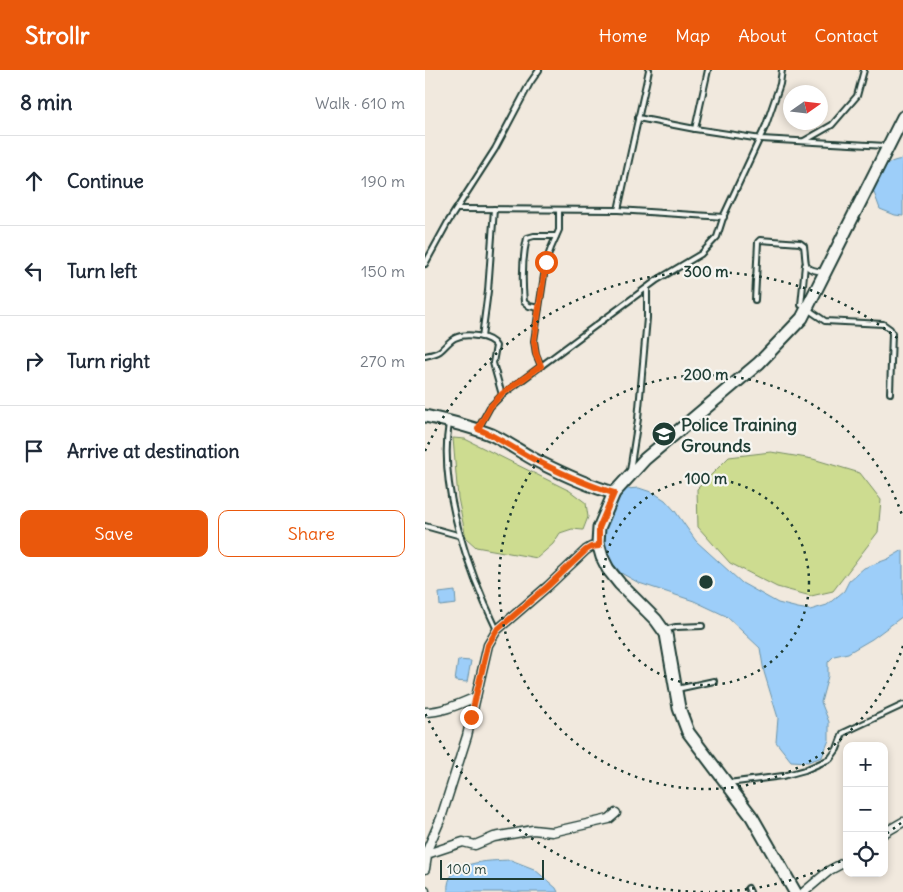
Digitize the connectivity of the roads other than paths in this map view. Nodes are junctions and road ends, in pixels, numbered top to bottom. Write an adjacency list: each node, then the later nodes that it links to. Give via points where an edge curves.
1 (539, 70): 12 (lane, via 495,150)
2 (649, 70): 7 (lane)
3 (708, 70): 8 (lane)
4 (782, 70): 9 (lane)
5 (864, 70): 11 (lane, via 857,96 832,125)
6 (903, 117): 10 (street)
7 (638, 118): 8 (lane); 15 (lane)
8 (695, 129): 9 (lane)
9 (761, 139): 11 (lane); 16 (lane)
10 (894, 139): 11 (lane); 20 (street)
11 (803, 141)
12 (457, 209): 13 (lane); 18 (lane)
13 (494, 209): 14 (lane); 25 (lane)
14 (559, 210): 15 (lane); 17 (lane, via 560,225)
15 (618, 210): 16 (lane)
16 (724, 217): 21 (lane, via 717,237 701,254)
17 (556, 236): 24 (lane, via 546,262); 24 (lane, via 527,238 525,246 523,302)
18 (425, 264)
19 (805, 265): 20 (lane); 22 (lane, via 800,243 759,241); 23 (lane)
20 (825, 273): 23 (street)
21 (647, 288): 27 (lane); 33 (lane, via 638,419)
22 (755, 300)
23 (804, 307): 28 (lane, via 825,320 883,324 889,328 892,333); 33 (street, via 794,328 759,364)
24 (539, 308): 27 (lane, via 534,341)
25 (482, 337): 26 (lane, via 457,337 439,352); 29 (lane, via 495,344 494,370)
26 (425, 356)
27 (541, 366): 29 (lane)
28 (890, 393)
29 (502, 394): 32 (lane, via 490,407)
30 (425, 416): 31 (street)
31 (449, 421): 32 (street); 36 (lane, via 446,461)
32 (478, 429): 34 (street, via 538,462)
33 (629, 475): 34 (street)
34 (614, 493): 37 (street, via 599,528)
35 (425, 526): 36 (lane)
36 (461, 536): 39 (lane)
37 (599, 546): 39 (street, via 586,550); 40 (street, via 614,577)
38 (702, 626): 40 (lane)
39 (497, 630): 43 (street, via 488,645)
40 (663, 630): 42 (street)
41 (714, 681): 42 (lane)
42 (677, 689): 46 (street, via 681,716 688,732)
43 (476, 697): 45 (street, via 449,708); 50 (street, via 467,736)
44 (903, 705): 46 (lane, via 843,733 829,759 805,770)
45 (425, 712)
46 (727, 783): 53 (street, via 759,829)
47 (617, 813): 50 (street, via 609,819 552,832 533,830)
48 (903, 822): 49 (street)
49 (886, 832)
50 (427, 852): 52 (street)
51 (843, 863): 54 (street)
52 (425, 869)
53 (795, 892)
54 (804, 892)

